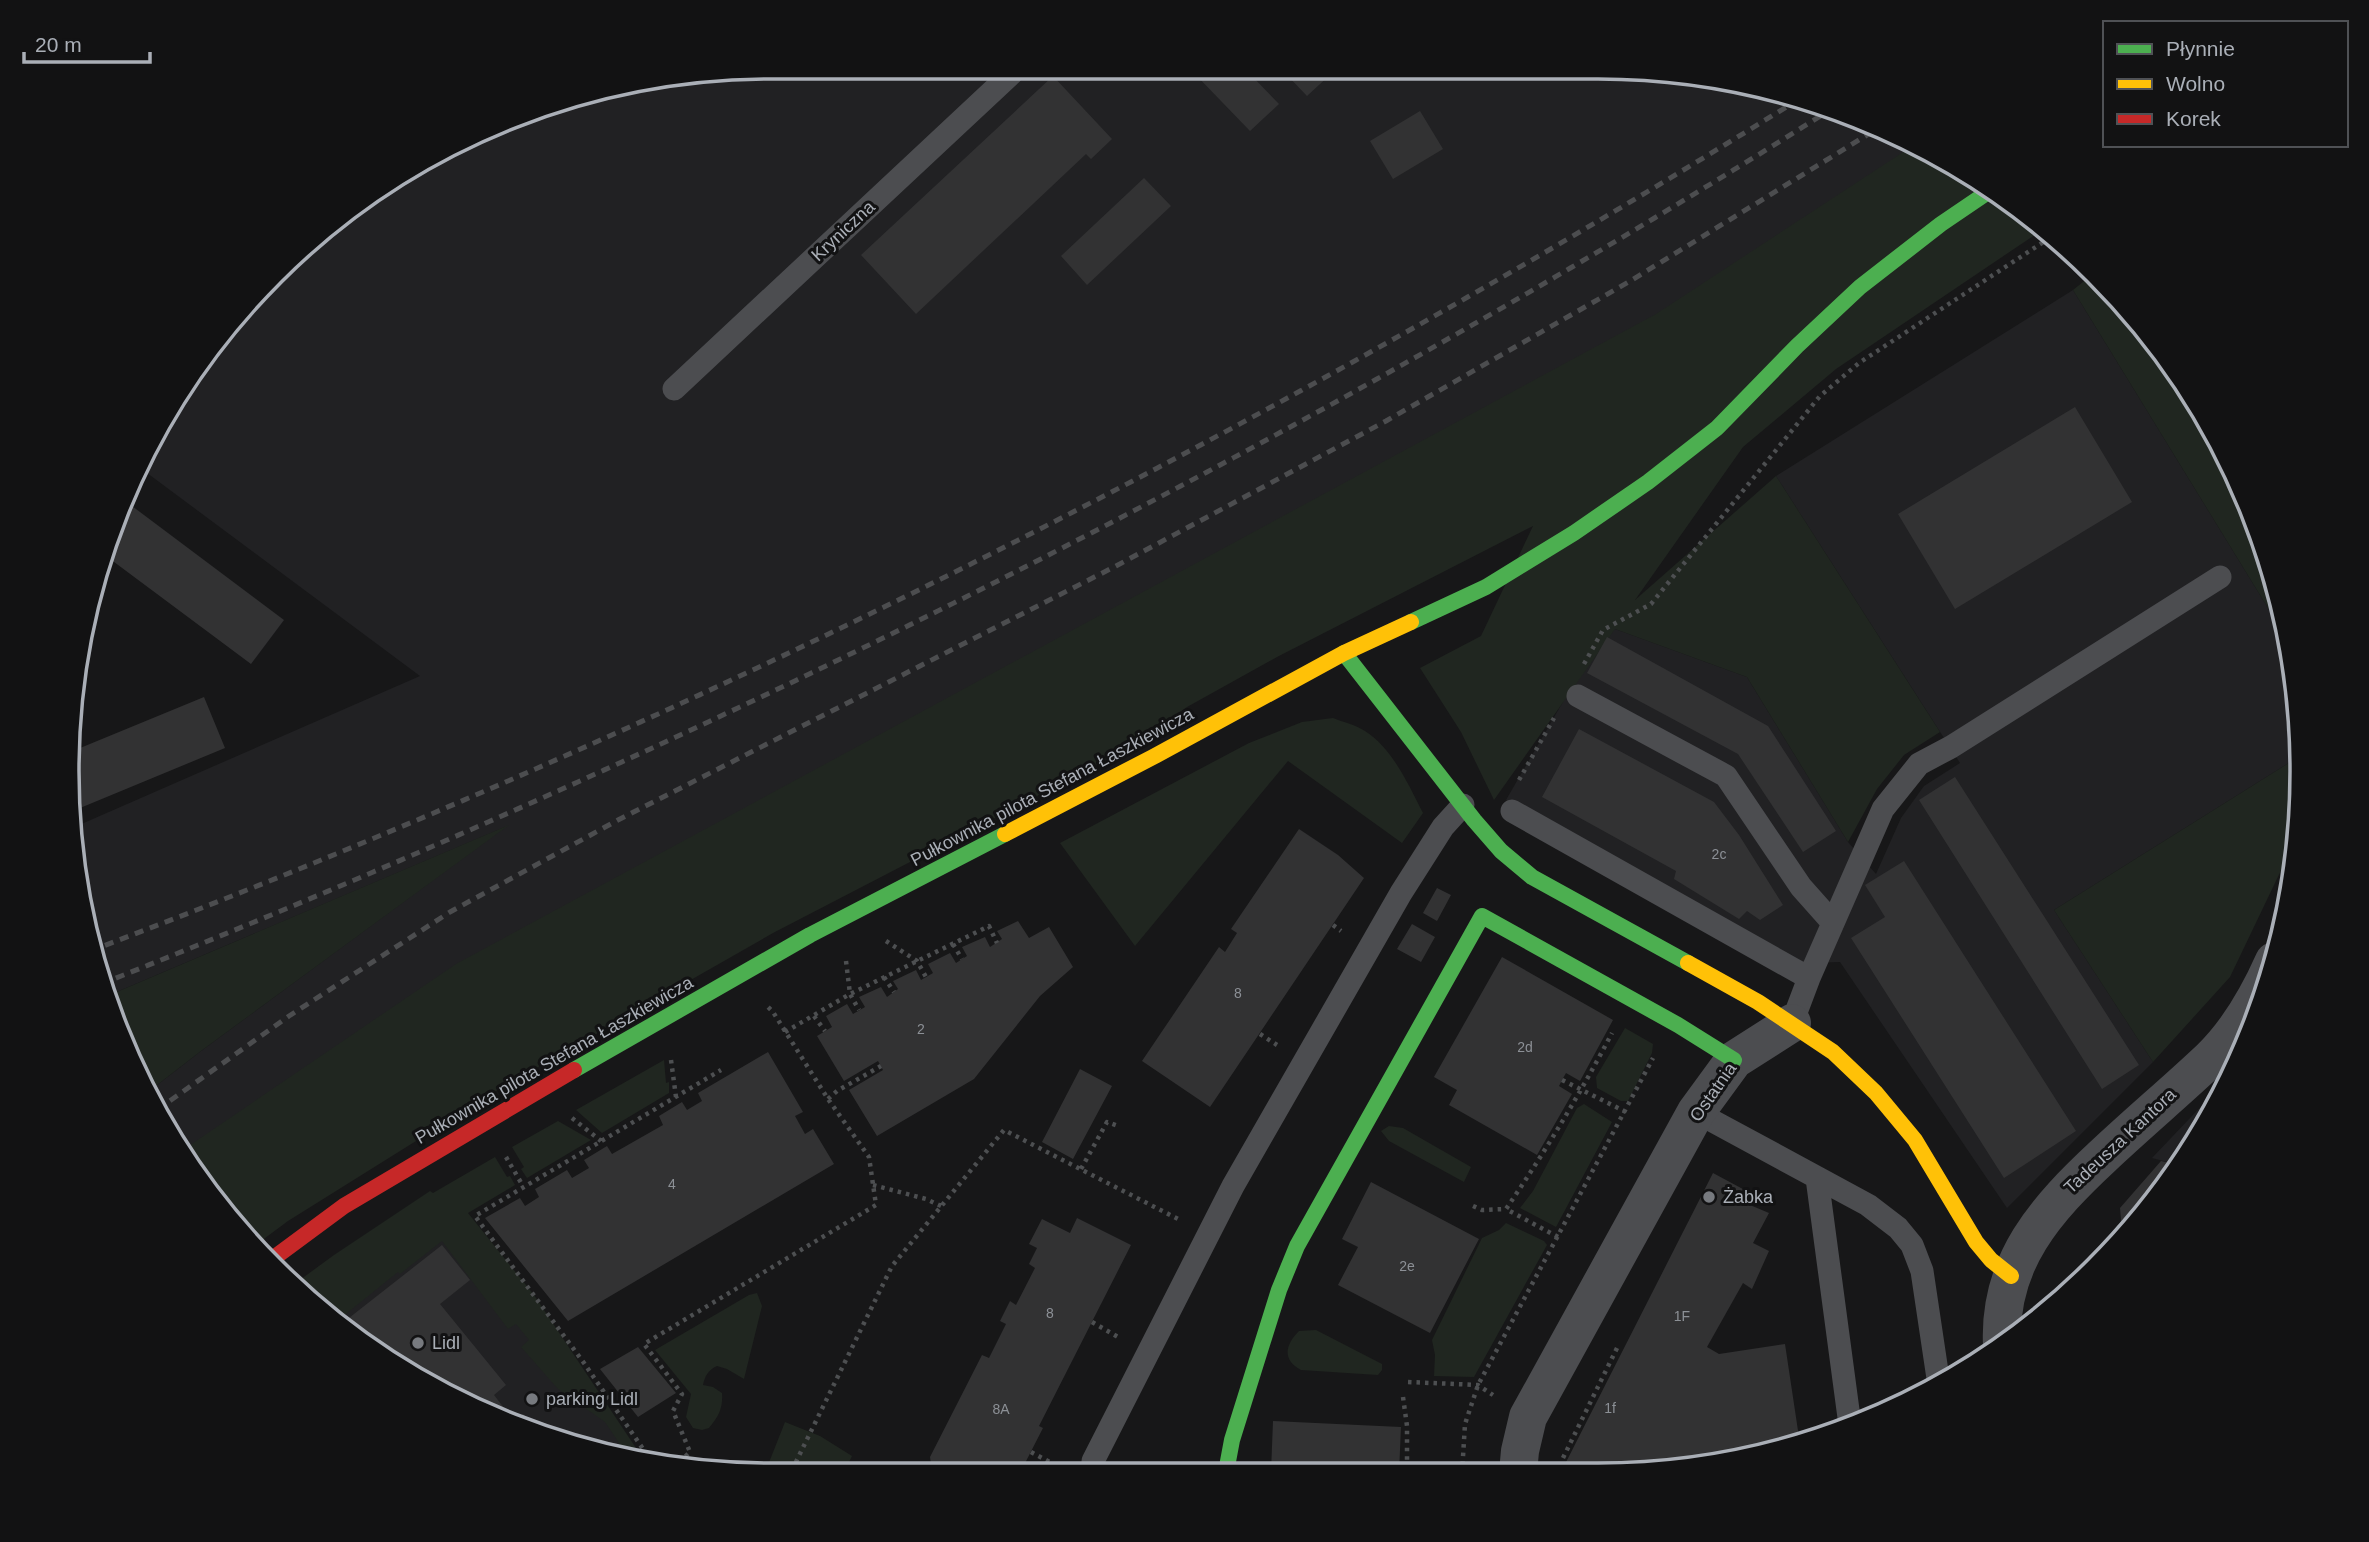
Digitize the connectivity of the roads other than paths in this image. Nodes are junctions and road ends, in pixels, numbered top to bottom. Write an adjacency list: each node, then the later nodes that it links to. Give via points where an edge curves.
1 (1007, 79): 3 (lane, Kryniczna)
2 (1983, 195): 5 (street, Pułkownika pilota Stefana Łaszkiewicza, via 1870,279 1717,428 1648,482 1486,587)
3 (674, 389)
4 (2220, 578): 9 (lane, via 1919,764 1883,809)
5 (1344, 653): 7 (street); 16 (street, Pułkownika pilota Stefana Łaszkiewicza, via 788,947 344,1206)
6 (1578, 696): 9 (lane, via 1726,776 1801,887)
7 (1463, 805): 11 (street, via 1494,845 1532,877); 21 (lane, via 1443,827 1401,892 1233,1186)
8 (1512, 811): 10 (lane)
9 (1833, 923): 10 (lane)
10 (1809, 978): 11 (lane)
11 (1792, 1023): 13 (street, Ostatnia); 17 (street, via 1833,1052 1876,1093 1914,1140 1976,1242)
12 (2242, 1025): 17 (street, Tadeusza Kantora, via 2049,1209)
13 (1734, 1060): 14 (street, Ostatnia); 22 (street, via 1482,916 1297,1246 1279,1290)
14 (1696, 1112): 15 (lane); 23 (street, Ostatnia, via 1528,1417)
15 (1817, 1178): 19 (lane, via 1868,1205 1912,1245 1922,1271); 20 (lane)
16 (277, 1255)
17 (2011, 1276): 18 (street)
18 (2003, 1332)
19 (1937, 1375)
20 (1849, 1416)
21 (1093, 1463)
22 (1228, 1463)
23 (1519, 1463)

